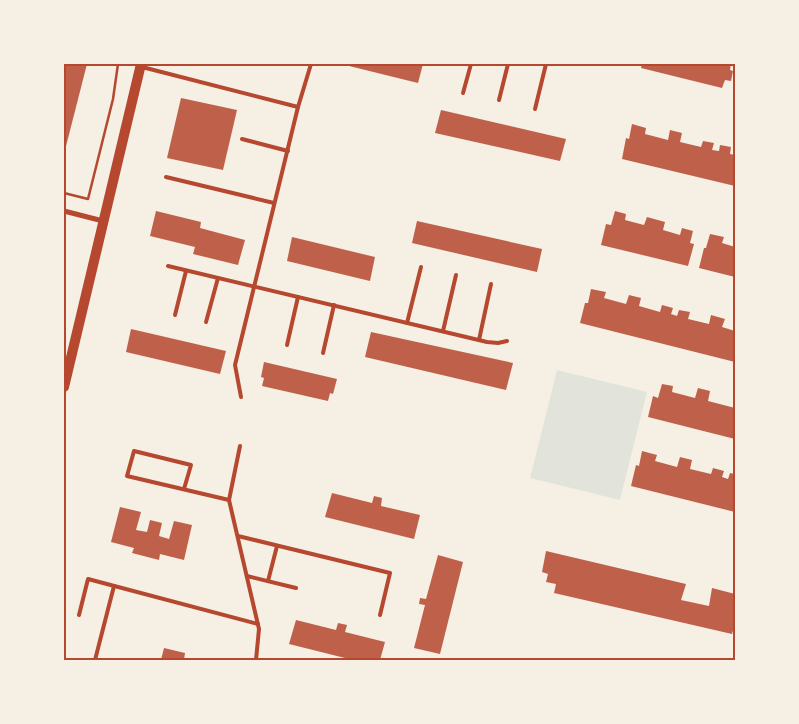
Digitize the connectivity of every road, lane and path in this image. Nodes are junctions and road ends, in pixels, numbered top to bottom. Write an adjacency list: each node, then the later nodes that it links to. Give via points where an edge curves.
1 (118, 64): 14 (path, via 113,99 88,199)
2 (312, 64): 9 (lane)
3 (471, 64): 7 (lane)
4 (508, 64): 8 (lane)
5 (546, 64): 10 (lane)
6 (141, 65): 9 (lane); 17 (main road)
7 (464, 93)
8 (499, 100)
9 (298, 107): 12 (lane)
10 (535, 109)
11 (242, 140): 12 (lane)
12 (288, 151): 15 (lane)
13 (166, 177): 15 (lane)
14 (64, 193)
15 (274, 204): 24 (lane)
16 (64, 211): 17 (street)
17 (103, 221): 35 (main road)
18 (168, 266): 20 (lane)
19 (422, 267): 29 (lane)
20 (186, 271): 22 (lane); 27 (lane)
21 (456, 275): 30 (lane)
22 (218, 278): 24 (lane); 28 (lane)
23 (491, 284): 31 (lane)
24 (254, 286): 25 (lane); 36 (lane, via 235,365)
25 (298, 297): 26 (lane); 33 (lane)
26 (334, 305): 29 (lane); 34 (lane)
27 (175, 315)
28 (206, 322)
29 (407, 323): 30 (lane)
30 (443, 331): 31 (lane)
31 (479, 340): 32 (lane)
32 (507, 341)
33 (287, 345)
34 (323, 353)
35 (64, 387)
36 (241, 397)
37 (240, 446): 39 (lane)
38 (184, 489): 38 (lane, via 127,476 134,451 191,465); 39 (lane)
39 (229, 500): 40 (lane)
40 (238, 536): 41 (lane); 42 (lane)
41 (277, 546): 43 (lane); 46 (lane, via 390,573)
42 (247, 576): 43 (lane); 48 (lane)
43 (268, 581): 45 (lane)
44 (114, 586): 47 (lane, via 88,580); 48 (lane); 49 (lane)
45 (296, 588)
46 (380, 614)
47 (79, 615)
48 (258, 624): 50 (lane)
49 (96, 660)
50 (256, 660)

